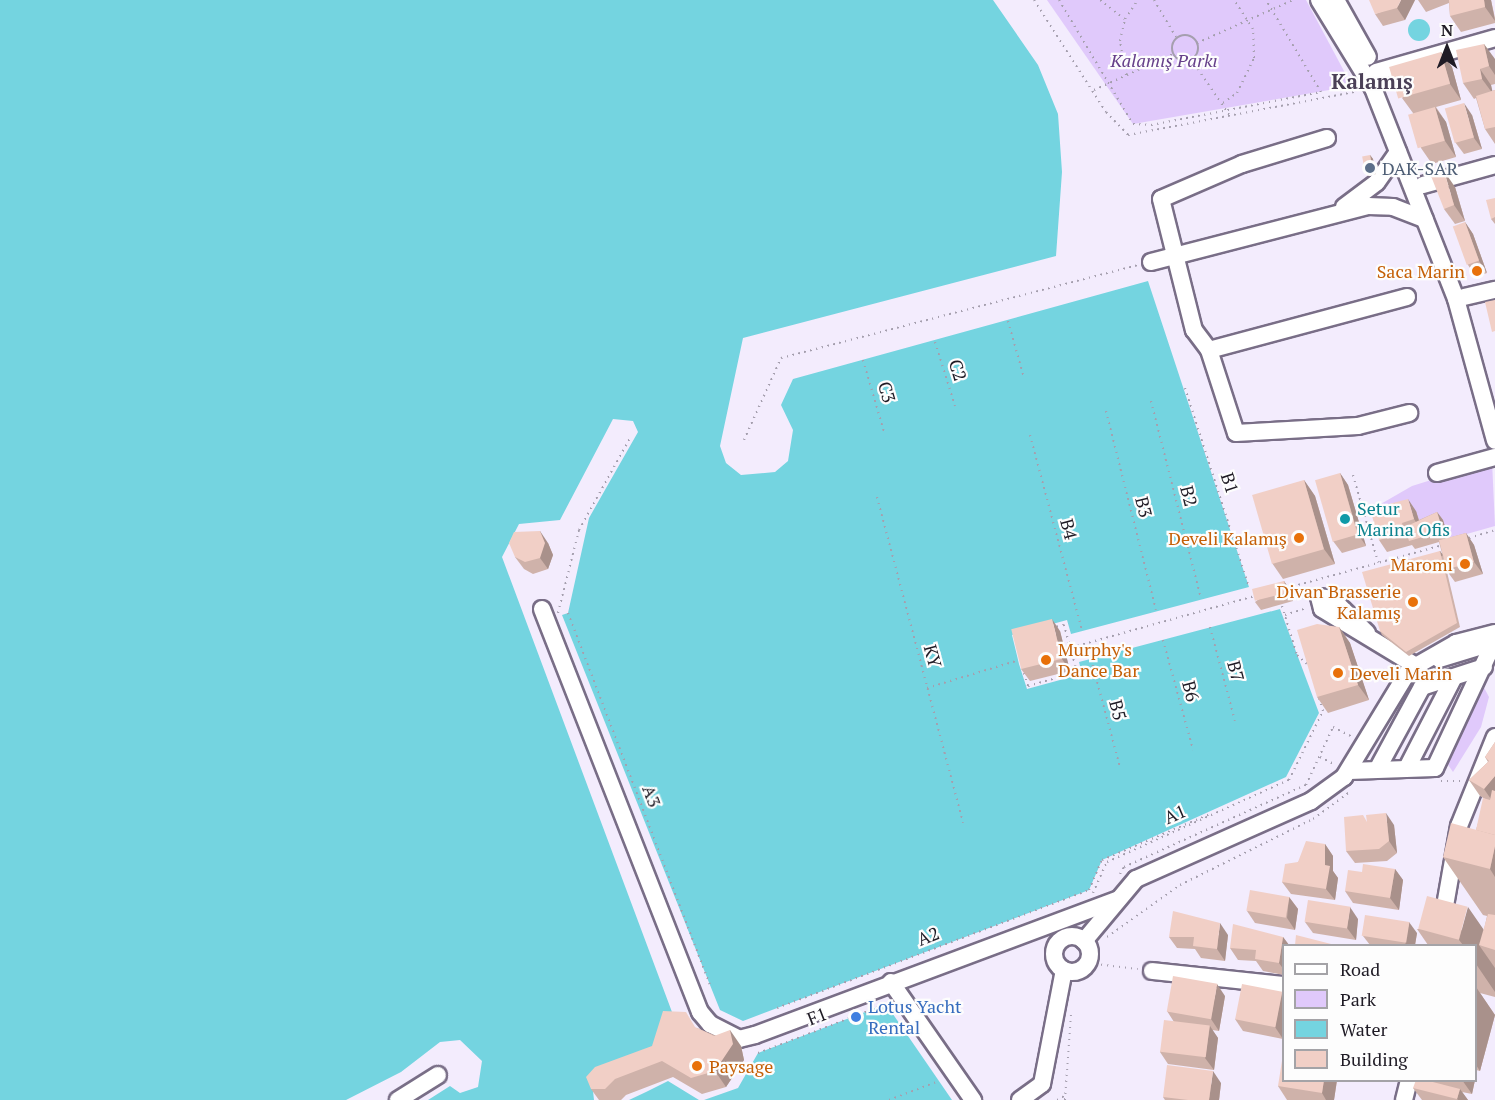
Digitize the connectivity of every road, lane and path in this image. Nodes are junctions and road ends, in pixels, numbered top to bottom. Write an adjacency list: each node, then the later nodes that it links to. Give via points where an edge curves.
1 (1034, 0): 22 (path)
2 (1059, 0): 21 (path)
3 (1100, 0): 12 (path)
4 (1138, 0): 12 (path)
5 (1154, 0): 14 (path)
6 (1234, 0): 13 (path)
7 (1266, 0): 11 (path)
8 (1293, 0): 11 (path)
9 (1319, 0): 20 (street)
10 (1336, 0): 20 (street)
11 (1273, 12): 13 (path); 24 (path, via 1321,92)
12 (1125, 19): 19 (path, via 1120,41)
13 (1248, 19): 16 (path); 23 (path, via 1255,45 1251,72)
14 (1176, 38): 16 (path, via 1188,35); 17 (path)
15 (1495, 38): 20 (street)
16 (1197, 43): 18 (path)
17 (1173, 54): 18 (path); 19 (path)
18 (1191, 59): 23 (path)
19 (1126, 75): 21 (path)
20 (1374, 80): 25 (path); 27 (street); 29 (street)
21 (1112, 81): 22 (path); 24 (path, via 1133,124)
22 (1093, 90): 25 (path, via 1128,135)
23 (1223, 103): 24 (path)
24 (1228, 111): 25 (path)
25 (1230, 117)
26 (1327, 138): 32 (street, via 1242,164 1161,199)
27 (1398, 152): 30 (street, via 1377,182); 31 (street)
28 (1495, 165): 29 (street)
29 (1423, 185): 36 (street)
30 (1338, 211): 31 (street, via 1382,206); 32 (street, via 1288,230)
31 (1425, 219): 52 (street, via 1456,299)
32 (1173, 257): 33 (street); 39 (street, via 1194,330)
33 (1151, 262): 51 (path, via 782,358)
34 (1495, 290): 36 (street)
35 (1407, 297): 39 (street)
36 (1464, 297): 45 (street)
37 (1008, 321): 41 (path)
38 (935, 342): 44 (path, C2)
39 (1209, 350): 47 (street, via 1236,433 1358,426)
40 (863, 360): 48 (path, C3)
41 (1024, 378)
42 (1185, 388): 61 (path, B1)
43 (1151, 400): 64 (path, B2)
44 (955, 406)
45 (1495, 410)
46 (1106, 411): 68 (path, B3)
47 (1409, 413)
48 (884, 432)
49 (1030, 435): 74 (path, B4)
50 (630, 438): 71 (path, via 579,530 564,607 557,615)
51 (744, 440)
52 (1495, 441)
53 (1495, 457): 54 (street)
54 (1437, 473)
55 (1353, 475): 60 (path)
56 (878, 497): 86 (path, KY)
57 (1495, 530): 58 (path)
58 (1463, 539)
59 (1442, 545): 60 (path)
60 (1378, 563): 62 (path)
61 (1249, 587)
62 (1277, 590)
63 (1267, 593): 77 (path)
64 (1201, 599)
65 (1318, 604): 70 (path); 82 (street, via 1319,597 1328,597 1367,633)
66 (1282, 606): 70 (path)
67 (542, 609): 120 (street, via 700,1012 710,1024 739,1039)
68 (1156, 610)
69 (568, 613): 102 (path, A3, via 710,990)
70 (1285, 615): 84 (path, via 1296,655 1305,657)
71 (562, 625)
72 (1210, 627): 88 (path, B7)
73 (1044, 630): 77 (path, via 1064,624)
74 (1082, 630)
75 (1495, 639): 82 (street); 83 (street)
76 (1163, 640): 91 (path, B6)
77 (1070, 645): 79 (path); 81 (path, via 1077,672 1028,686)
78 (1017, 649): 81 (path)
79 (1066, 649)
80 (1091, 659): 92 (path, B5)
81 (1020, 660): 86 (path)
82 (1418, 665): 90 (street)
83 (1484, 667): 85 (street); 94 (street, via 1435,768)
84 (1308, 668)
85 (1454, 677): 93 (street, via 1422,687); 94 (street)
86 (927, 688): 99 (path, KY)
87 (1316, 689): 96 (path, via 1323,711)
88 (1235, 721)
89 (1495, 737): 97 (street)
90 (1367, 744): 95 (street); 103 (path, via 1333,727 1306,785 1124,867)
91 (1193, 750)
92 (1120, 767)
93 (1378, 768): 94 (street); 95 (street)
94 (1407, 768)
95 (1354, 777): 105 (street, via 1311,801 1136,879); 106 (path, via 1313,819 1180,885)
96 (1289, 780): 104 (path, A1, via 1102,860); 119 (path, via 1107,862 1093,894)
97 (1476, 780): 98 (path); 100 (street)
98 (1434, 781)
99 (963, 823)
100 (1455, 851): 101 (street); 108 (street)
101 (1475, 857)
102 (654, 861)
103 (1119, 876)
104 (1089, 890): 117 (path, A2)
105 (1118, 898): 107 (street); 112 (street)
106 (1103, 940)
107 (1090, 943): 109 (path); 110 (street, via 1085,966); 110 (street, via 1071,937 1057,945 1054,957)
108 (1438, 944)
109 (1095, 964): 111 (path); 114 (path, via 1074,979)
110 (1064, 970): 131 (street, via 1042,1084)
111 (1152, 971): 113 (street)
112 (891, 982): 120 (street); 130 (street)
113 (1282, 985)
114 (1073, 986)
115 (886, 1004): 121 (path, F1)
116 (1072, 1004): 127 (path)
117 (777, 1008)
118 (894, 1009): 120 (path, via 887,1000)
119 (773, 1014)
120 (756, 1041)
121 (758, 1053)
122 (937, 1073): 125 (path)
123 (438, 1075): 128 (street)
124 (939, 1081): 129 (path)
125 (943, 1082)
126 (1408, 1082): 134 (street)
127 (1066, 1095): 132 (path); 133 (path)
128 (398, 1100)
129 (889, 1100)
130 (973, 1100)
131 (1020, 1100)
132 (1057, 1100)
133 (1065, 1100)
134 (1404, 1100)

